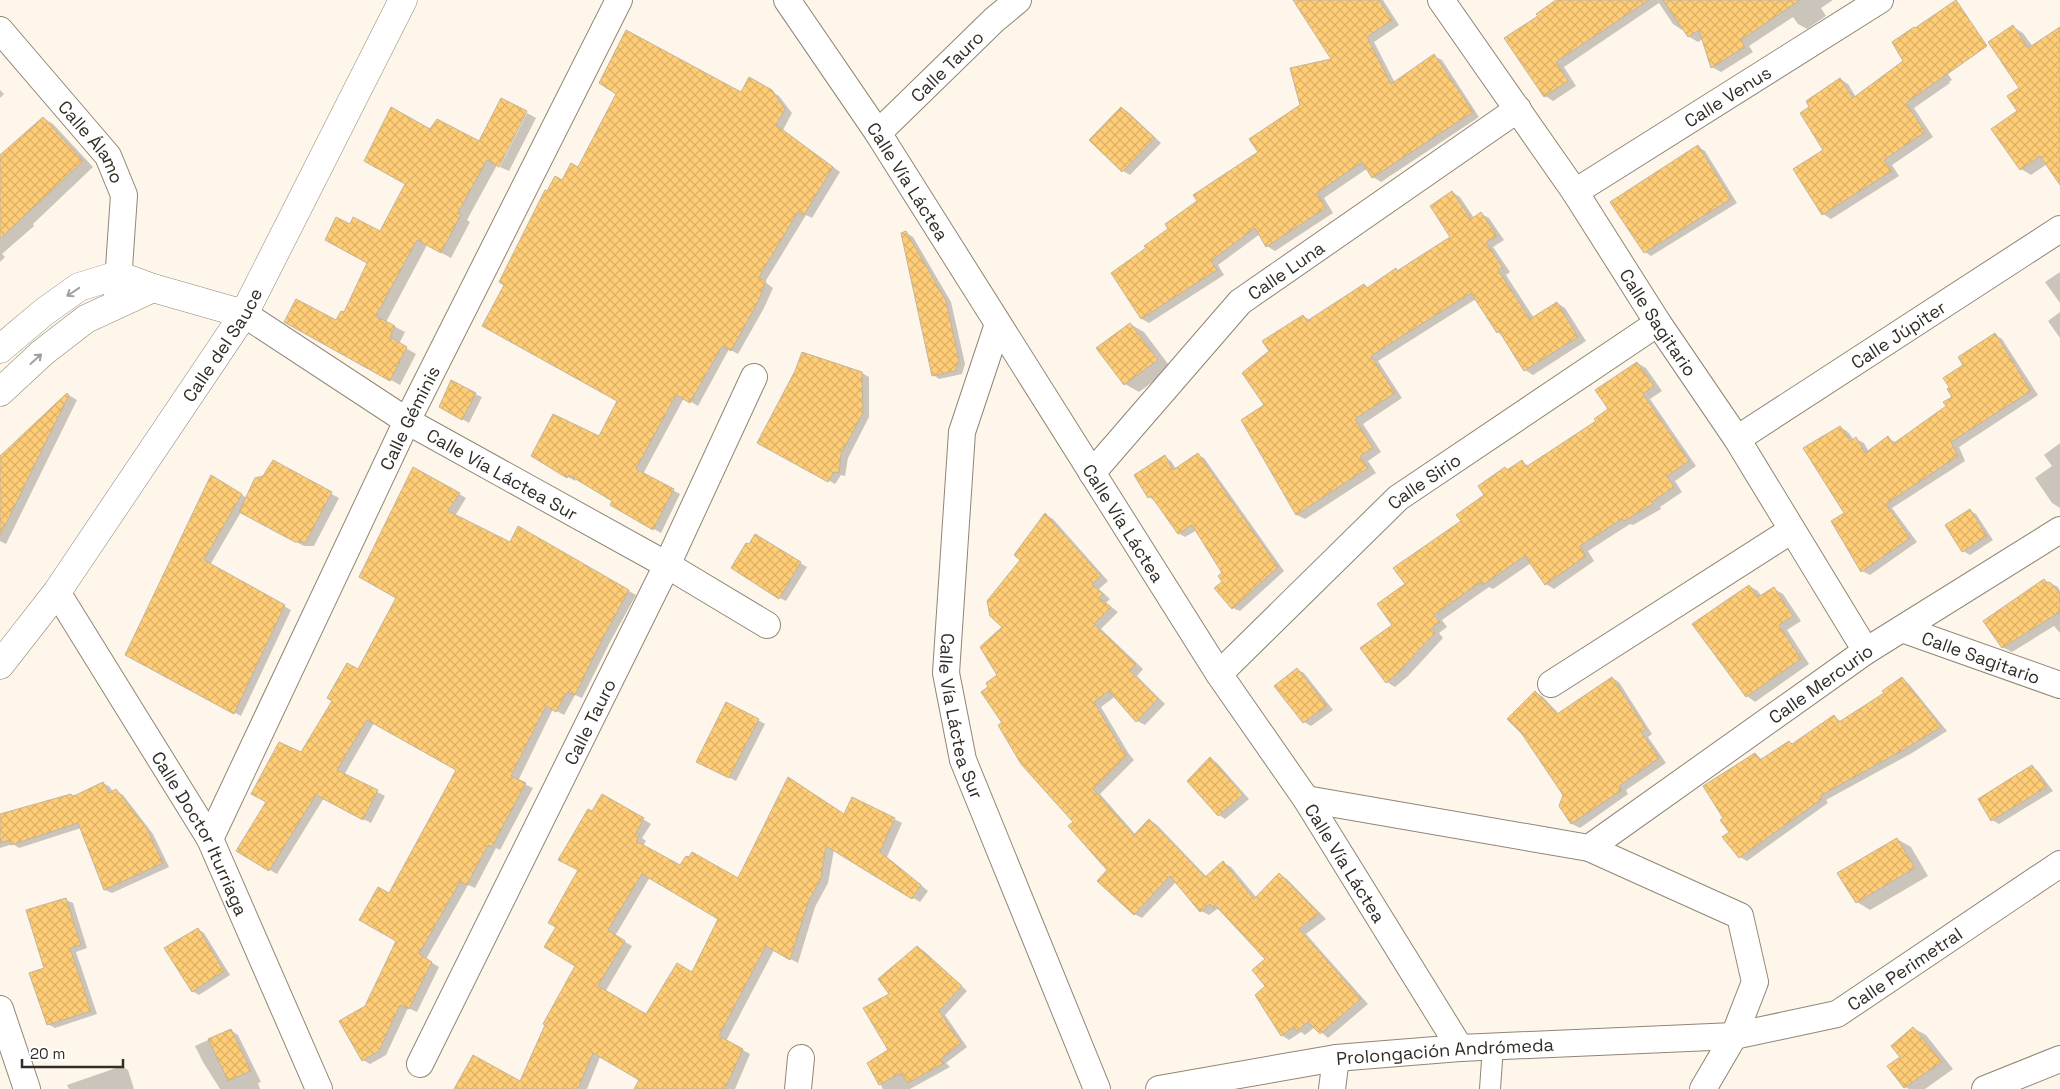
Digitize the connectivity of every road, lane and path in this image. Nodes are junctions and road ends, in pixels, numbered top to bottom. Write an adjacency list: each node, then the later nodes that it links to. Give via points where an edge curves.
1 (404, 0): 15 (street, Calle del Sauce)
2 (619, 0): 21 (street, Calle Géminis)
3 (786, 0): 9 (street, Calle Vía Láctea)
4 (1018, 0): 9 (street, Calle Tauro)
5 (1441, 0): 8 (street, Calle Sagitario)
6 (1880, 0): 10 (street, Calle Venus)
7 (0, 30): 12 (street, Calle Álamo, via 108,156 124,195)
8 (1518, 109): 10 (street, Calle Sagitario); 23 (street, Calle Luna, via 1240,302)
9 (878, 133): 17 (street, Calle Vía Láctea)
10 (1575, 192): 16 (street, Calle Sagitario)
11 (2060, 229): 22 (street, Calle Júpiter)
12 (118, 275): 13 (street); 14 (street, Calle Álamo); 18 (street, one-way to 18, via 79,287)
13 (153, 288): 14 (street); 15 (street)
14 (117, 305): 20 (street, one-way to 14, via 42,353 86,319)
15 (244, 314): 21 (street, Calle Vía Láctea Sur); 27 (street, Calle del Sauce)
16 (1658, 323): 22 (street, Calle Sagitario); 32 (street, Calle Sirio, via 1398,498)
17 (998, 324): 23 (street, Calle Vía Láctea); 50 (street, Calle Vía Láctea Sur, via 962,432 946,673 963,760)
18 (0, 349)
19 (754, 377): 26 (street, Calle Tauro)
20 (0, 392)
21 (407, 421): 26 (street, Calle Vía Láctea Sur); 36 (street, Calle Géminis)
22 (1737, 439): 24 (street, Calle Sagitario)
23 (1092, 473): 32 (street, Calle Vía Láctea)
24 (1792, 530): 30 (street, Calle Sagitario); 33 (street)
25 (2060, 530): 29 (street, Calle Mercurio)
26 (667, 565): 28 (street, Calle Vía Láctea Sur); 46 (street, Calle Tauro)
27 (56, 592): 31 (street, Calle del Sauce); 36 (street, Calle Doctor Iturriaga)
28 (767, 625)
29 (1902, 629): 30 (street, Calle Mercurio); 34 (street, Calle Sagitario)
30 (1866, 651): 37 (street, Calle Mercurio)
31 (0, 665)
32 (1219, 674): 35 (street, Calle Vía Láctea)
33 (1552, 684)
34 (2060, 685)
35 (1306, 799): 37 (street); 42 (street, Calle Vía Láctea)
36 (210, 839): 48 (street, Calle Doctor Iturriaga)
37 (1589, 848): 40 (street, via 1740,916 1755,982)
38 (2060, 864): 40 (street, Calle Perimetral, via 1837,1014)
39 (0, 1009): 47 (street)
40 (1734, 1036): 41 (street, Prolongación Andrómeda); 54 (street)
41 (1493, 1046): 42 (street, Prolongación Andrómeda); 53 (street)
42 (1460, 1048): 44 (street, Prolongación Andrómeda)
43 (802, 1058): 49 (street)
44 (1336, 1058): 51 (street, Prolongación Andrómeda); 52 (street)
45 (2055, 1060): 55 (street); 56 (street)
46 (420, 1064)
47 (27, 1089)
48 (319, 1089)
49 (798, 1089)
50 (1097, 1089)
51 (1159, 1089)
52 (1332, 1089)
53 (1490, 1089)
54 (1704, 1089)
55 (1985, 1089)
56 (2038, 1089)

